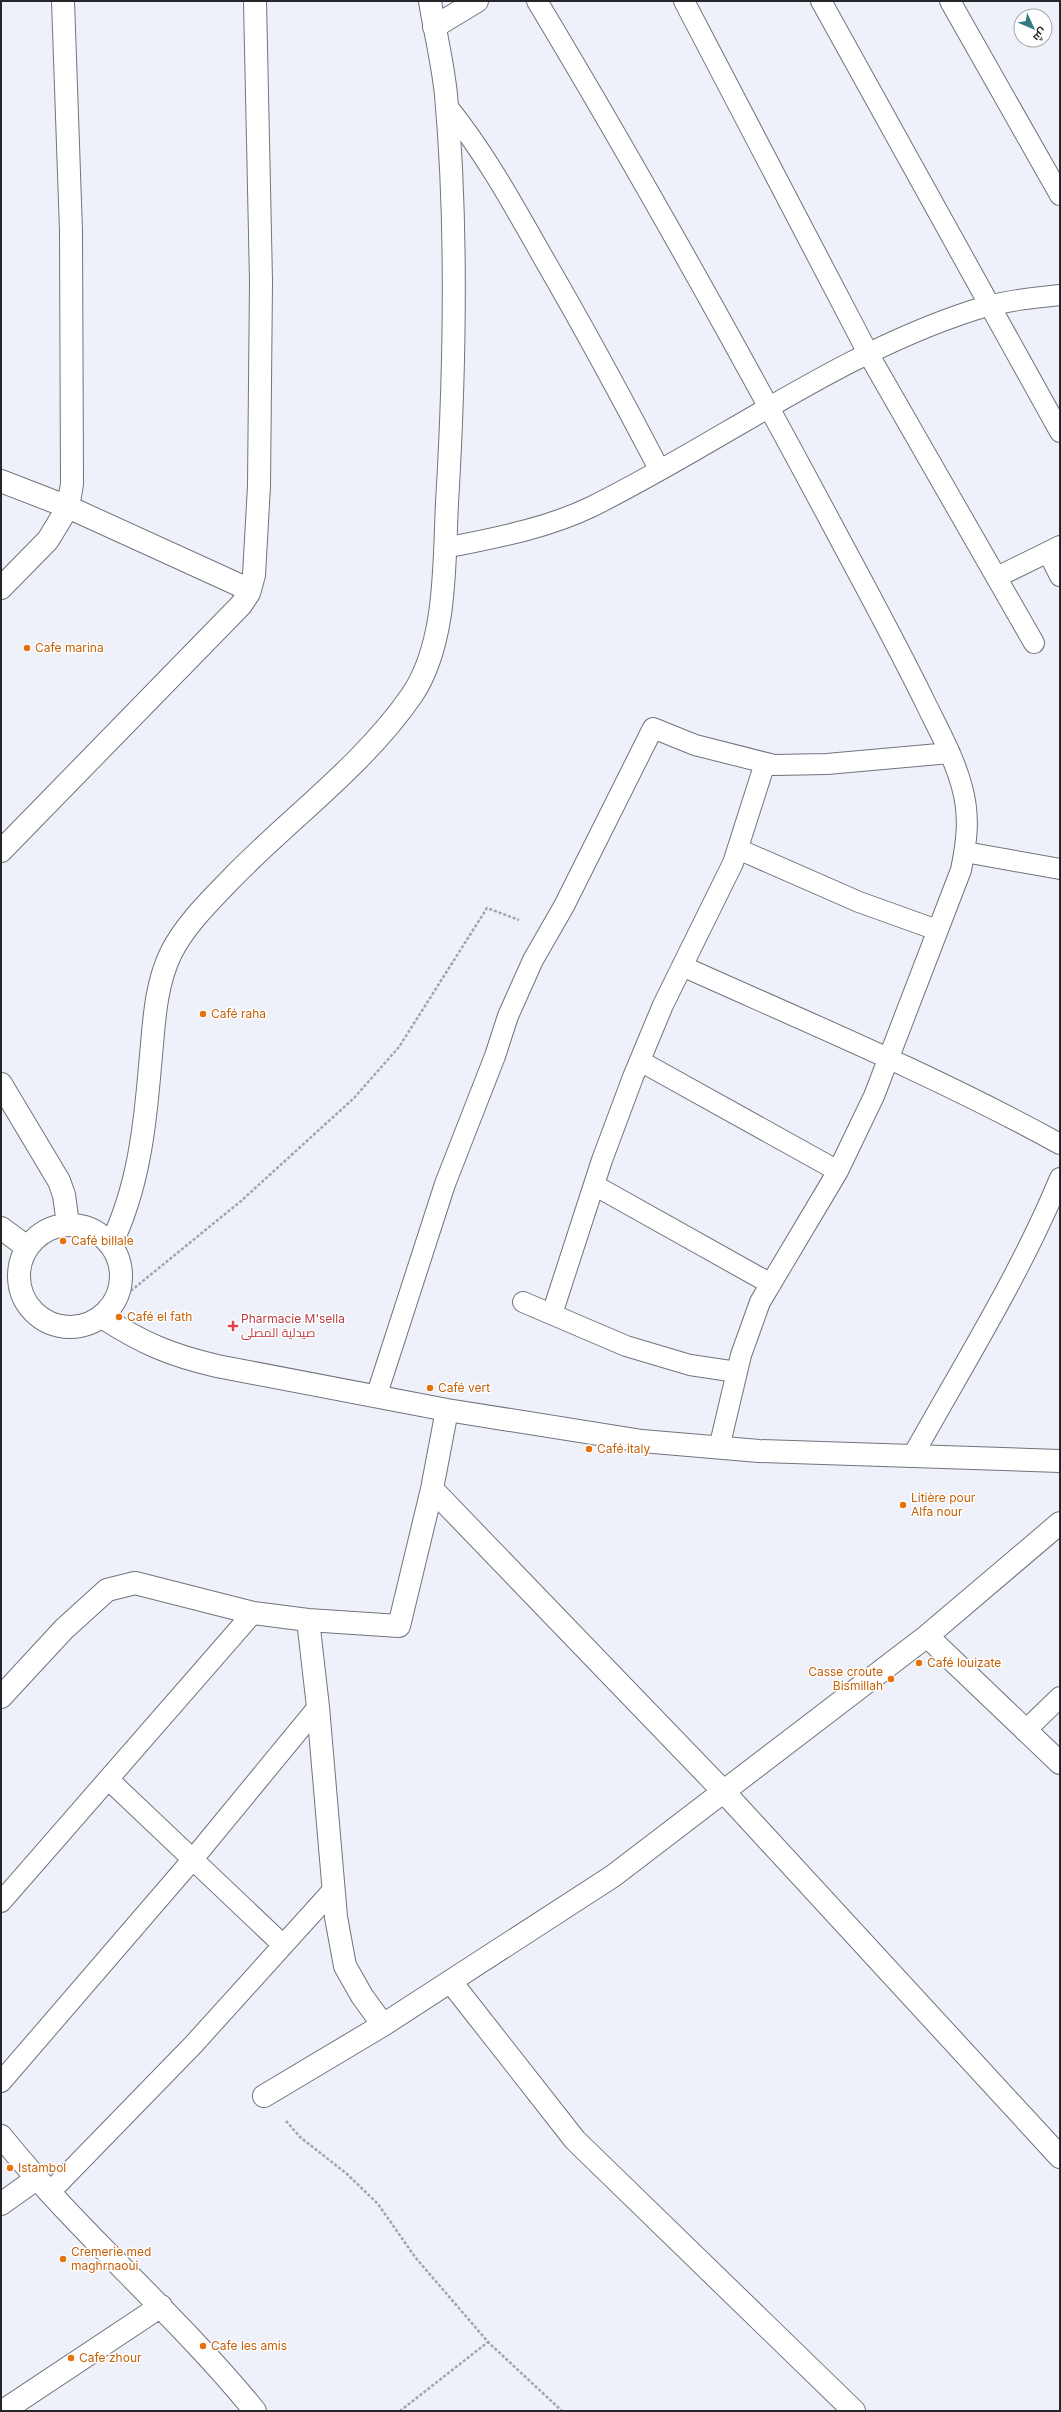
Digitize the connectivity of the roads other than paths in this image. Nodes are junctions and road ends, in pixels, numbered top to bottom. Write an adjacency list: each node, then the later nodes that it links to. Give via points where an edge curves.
1 (63, 1): 19 (street, via 71,231 72,484)
2 (255, 1): 25 (street, via 261,281 260,428 258,538)
3 (430, 1): 9 (street)
4 (477, 1): 9 (street)
5 (537, 1): 15 (lane, via 618,136)
6 (684, 1): 14 (lane)
7 (821, 1): 13 (lane)
8 (950, 1): 11 (lane)
9 (434, 27): 10 (street)
10 (446, 106): 17 (lane, via 478,148 510,199 597,352); 20 (street, via 451,180 453,405)
11 (1060, 195)
12 (1060, 295): 13 (lane, via 1017,299)
13 (990, 306): 14 (lane, via 975,309 916,332); 16 (lane)
14 (869, 355): 15 (lane); 23 (lane)
15 (770, 408): 17 (lane); 27 (lane, via 903,657)
16 (1060, 432)
17 (659, 469): 20 (lane, via 590,507 562,519 515,534)
18 (1, 481): 19 (street)
19 (68, 507): 24 (street, via 48,540); 25 (street)
20 (445, 548): 44 (street, via 444,580 434,643 422,676 411,695 357,759 256,853 211,900 173,950 163,970 155,1006 147,1103 136,1174 123,1219)
21 (1054, 549): 22 (lane); 23 (lane)
22 (1060, 576)
23 (997, 578): 26 (lane)
24 (1, 588)
25 (250, 590): 30 (street, via 236,610)
26 (1034, 643)
27 (950, 753): 28 (lane, via 790,766); 31 (lane, via 962,787 968,819)
28 (765, 763): 29 (lane); 51 (lane, via 695,745 653,728 550,931 532,960 511,1009 445,1184)
29 (738, 849): 33 (lane, via 859,902); 34 (lane)
30 (1, 850)
31 (965, 852): 32 (lane); 33 (lane, via 961,870)
32 (1060, 869)
33 (937, 930): 35 (lane)
34 (682, 966): 35 (lane); 36 (lane)
35 (889, 1058): 38 (lane, via 992,1107); 39 (lane)
36 (640, 1060): 39 (lane); 41 (lane)
37 (1, 1084): 42 (street, via 59,1181 64,1195)
38 (1060, 1144)
39 (838, 1171): 46 (lane)
40 (1060, 1178): 54 (lane, via 1048,1208 1018,1265)
41 (594, 1185): 46 (lane); 49 (lane)
42 (68, 1224): 44 (street, via 84,1226); 45 (street, via 38,1235)
43 (1, 1228): 45 (street)
44 (111, 1244): 48 (street, via 119,1259 122,1274 120,1290)
45 (27, 1247): 48 (street, via 20,1262 18,1278 21,1294 29,1308 40,1319 56,1326 71,1328 87,1324)
46 (771, 1284): 50 (lane, via 760,1302)
47 (523, 1302): 49 (lane)
48 (107, 1311): 51 (street, via 134,1338 176,1356)
49 (552, 1314): 50 (lane, via 626,1346 690,1365)
50 (737, 1372): 53 (lane)
51 (376, 1397): 52 (street)
52 (447, 1410): 53 (street, via 642,1441); 56 (street)
53 (719, 1448): 54 (street)
54 (912, 1457): 55 (street)
55 (1060, 1460)
56 (432, 1489): 59 (street, via 399,1626); 67 (street)
57 (1060, 1523): 60 (street)
58 (253, 1613): 59 (street); 61 (street, via 135,1583 121,1585 107,1590 87,1608); 66 (lane)
59 (308, 1620): 63 (street)
60 (927, 1636): 64 (street); 67 (street)
61 (1, 1697)
62 (1060, 1697): 64 (lane)
63 (318, 1707): 68 (lane); 69 (street)
64 (1025, 1731): 65 (street)
65 (1060, 1764)
66 (109, 1780): 68 (lane); 70 (lane)
67 (724, 1792): 72 (street, via 613,1876); 77 (street)
68 (193, 1859): 71 (lane); 74 (lane)
69 (334, 1889): 71 (lane); 73 (street, via 345,1966)
70 (1, 1902)
71 (283, 1945): 78 (lane, via 193,2045)
72 (451, 1982): 73 (street); 83 (street, via 575,2140)
73 (383, 2025): 75 (street)
74 (1, 2082)
75 (264, 2096)
76 (1, 2136): 78 (street)
77 (1060, 2157)
78 (43, 2186): 79 (street); 80 (street)
79 (1, 2204)
80 (161, 2306): 81 (street); 82 (street, via 230,2380)
81 (3, 2411)
82 (255, 2411)
83 (854, 2411)

